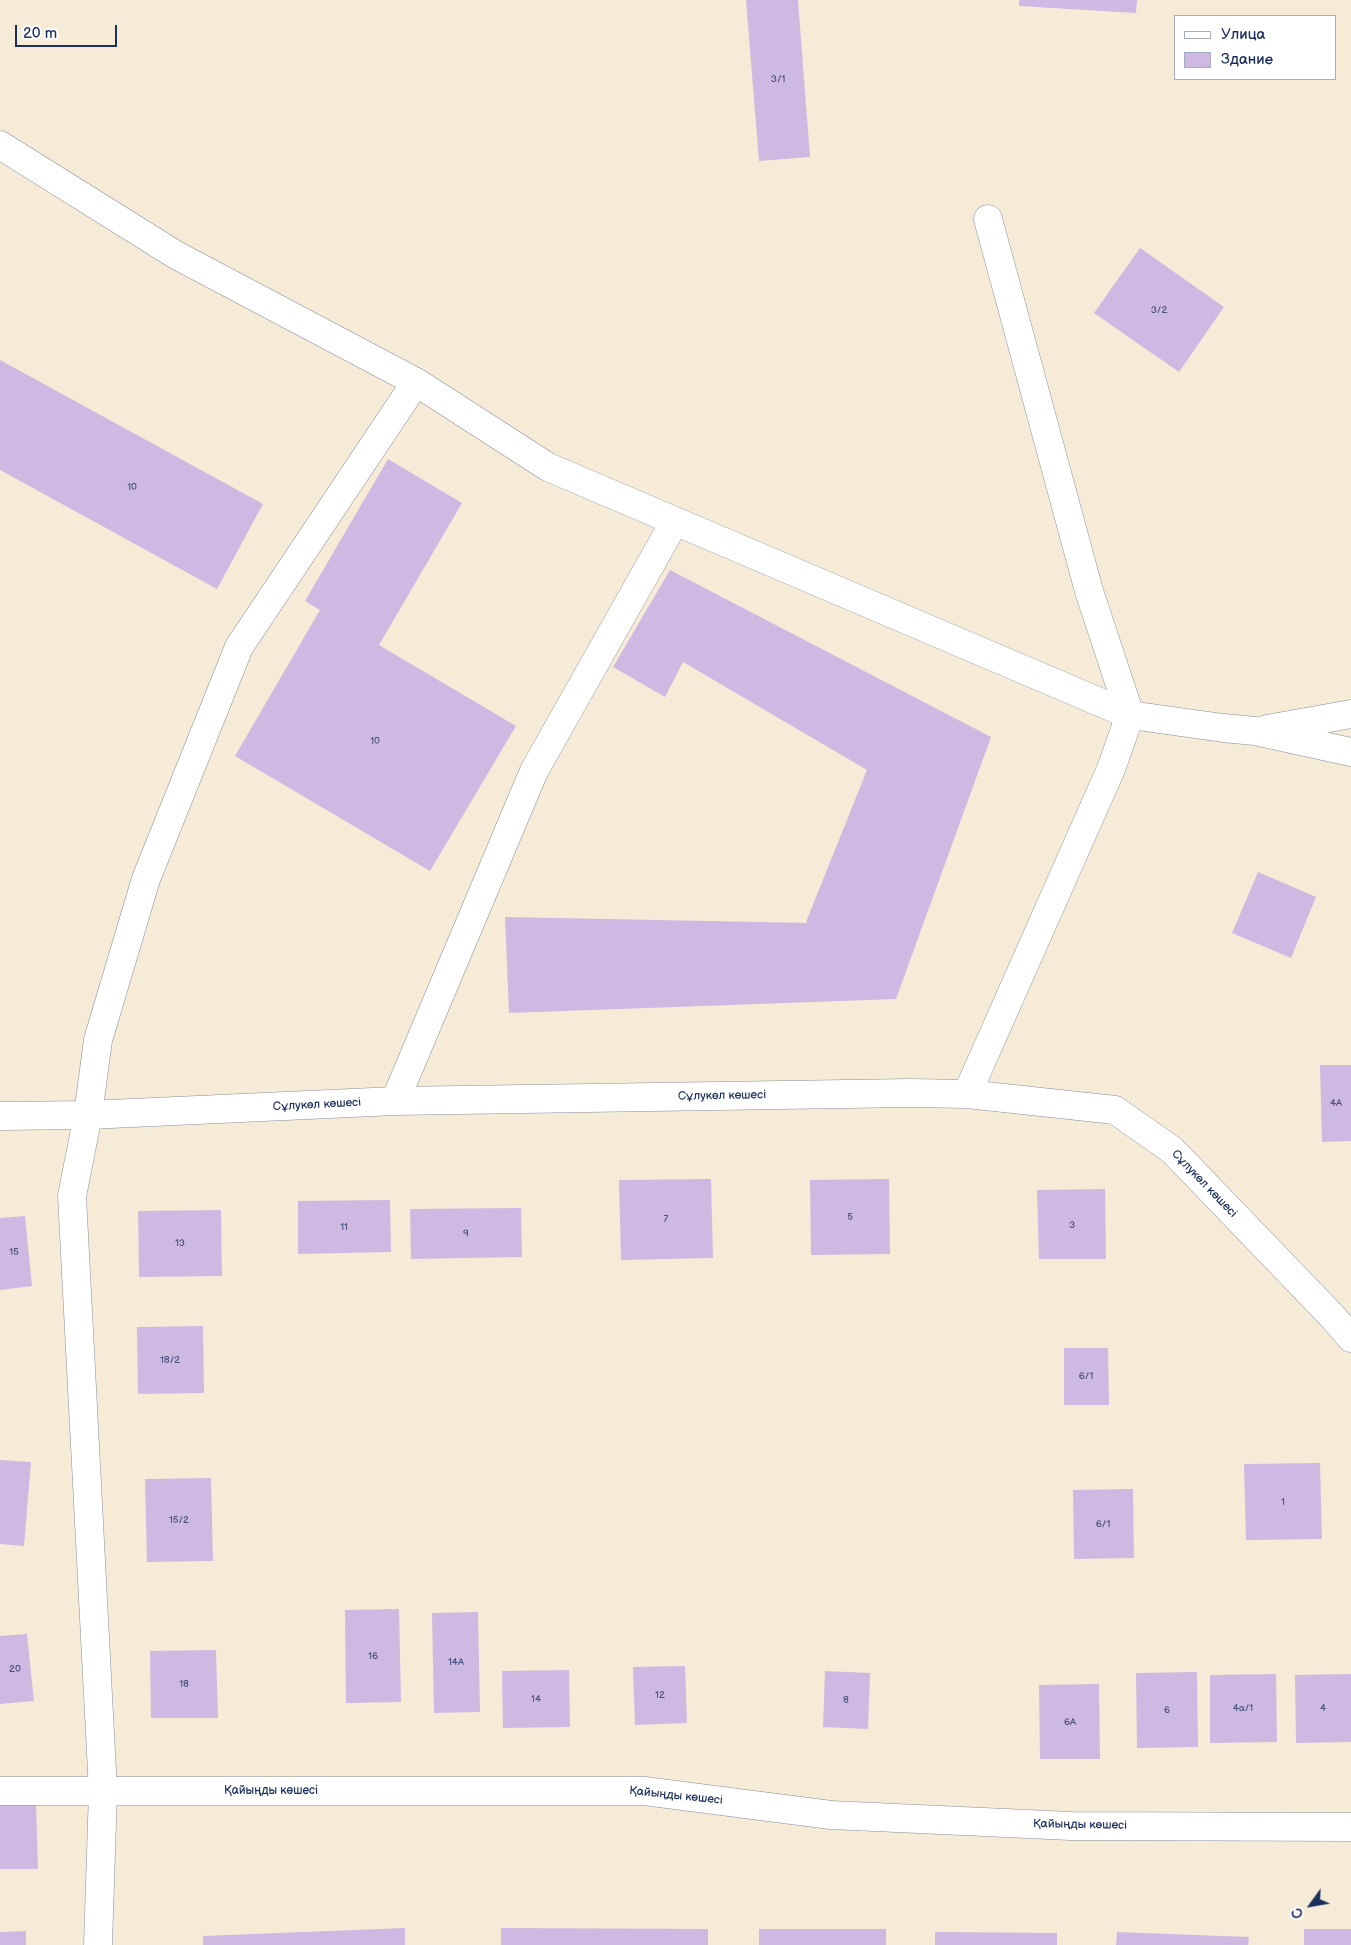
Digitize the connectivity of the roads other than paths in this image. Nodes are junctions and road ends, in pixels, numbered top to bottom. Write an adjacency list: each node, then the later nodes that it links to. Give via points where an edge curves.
1 (0, 145): 3 (street, via 176,255)
2 (988, 219): 6 (street, via 1089,591)
3 (416, 382): 4 (street, via 548,467); 11 (street, via 239,647 146,879 98,1040)
4 (675, 521): 6 (street); 10 (street, via 534,771)
5 (1351, 714): 7 (street)
6 (1130, 716): 7 (street); 9 (street, via 1107,778)
7 (1255, 731): 8 (street)
8 (1351, 752)
9 (967, 1094): 10 (street, Сұлукөл көшесі); 13 (street, Сұлукөл көшесі, via 1115,1110 1172,1150)
10 (395, 1101): 11 (street, Сұлукөл көшесі)
11 (88, 1115): 12 (street, Сұлукөл көшесі); 15 (street, via 72,1196)
12 (0, 1116)
13 (1351, 1338)
14 (0, 1791): 15 (street, Қайыңды көшесі)
15 (103, 1791): 16 (street, Қайыңды көшесі, via 644,1791 831,1815 1070,1826); 17 (street)
16 (1351, 1827)
17 (98, 1945)

